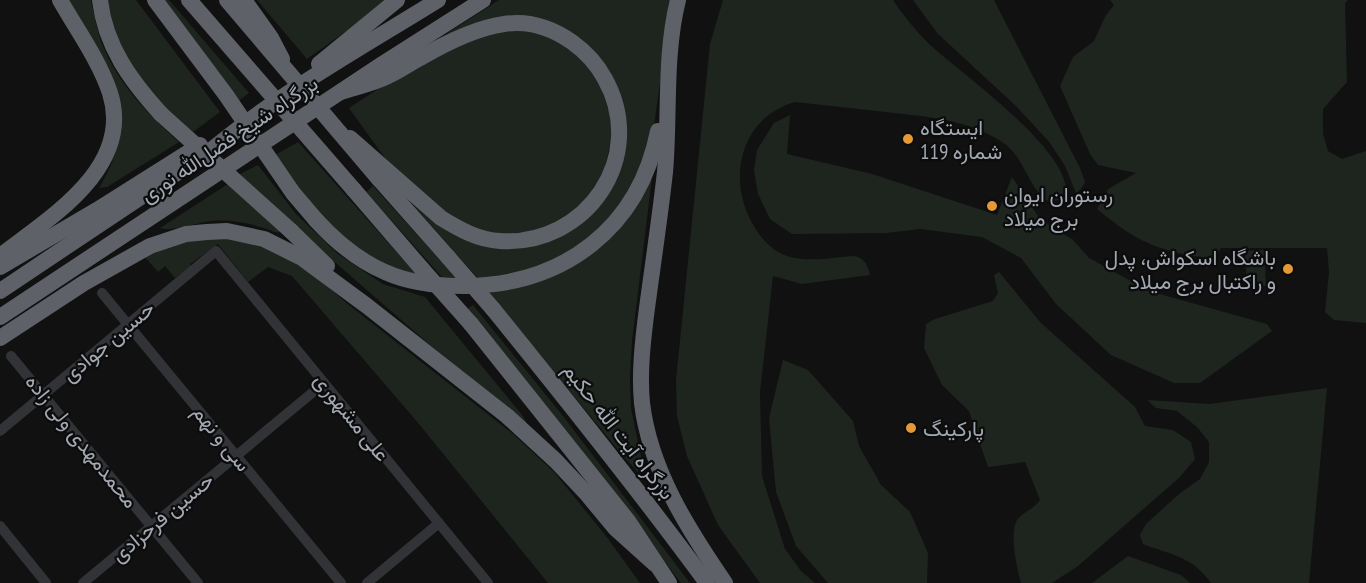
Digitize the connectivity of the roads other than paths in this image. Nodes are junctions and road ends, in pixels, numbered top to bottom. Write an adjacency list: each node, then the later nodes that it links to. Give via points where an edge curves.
1 (60, 0): 18 (highway, via 111,95 111,140 104,160 88,183)
2 (100, 0): 22 (highway, bridge, via 119,61 146,97)
3 (155, 0): 12 (highway, bridge, via 226,94 293,193 334,240 386,273 415,281 452,286 490,285 545,271 587,247 616,223 638,191 652,160)
4 (189, 0): 34 (highway, bridge, via 471,324 628,521)
5 (227, 0): 11 (highway, bridge)
6 (244, 0): 11 (highway)
7 (398, 0): 13 (highway, via 314,68)
8 (438, 0): 13 (highway, بزرگراه شیخ فضل‌الله نوری)
9 (483, 0): 14 (highway, بزرگراه شیخ فضل‌الله نوری)
10 (678, 0): 12 (highway)
11 (290, 73): 15 (highway, bridge)
12 (668, 86): 43 (highway, via 665,171 643,337 642,403 651,445 667,487)
13 (293, 91): 16 (highway, بزرگراه شیخ فضل‌الله نوری)
14 (341, 92): 15 (highway, via 388,77 460,37 502,24 538,25 559,33 580,48 601,72 616,104 617,154 606,185 581,214 538,237 498,241 471,234 441,218); 23 (highway, بزرگراه شیخ فضل‌الله نوری)
15 (333, 126): 42 (highway, بزرگراه آیت الله حکیم, bridge, via 493,309)
16 (234, 131): 19 (highway, via 208,140); 20 (highway, بزرگراه شیخ فضل‌الله نوری)
17 (216, 251): 24 (street, حسین جوادی); 27 (street, علی مشهوری)
18 (0, 256)
19 (0, 267)
20 (0, 291)
21 (102, 292): 24 (street, سی و نهم)
22 (367, 306): 25 (highway, via 302,258 264,240 227,231 207,232 186,234 150,246); 34 (highway, via 530,436 615,528)
23 (0, 318)
24 (128, 324): 28 (street, حسین جوادی); 30 (street, سی و نهم)
25 (0, 338)
26 (11, 356): 28 (street, محمدمهدی ولی زاده)
27 (324, 383): 30 (street, حسین فرحزادی); 31 (street, علی مشهوری)
28 (44, 395): 29 (street, حسین جوادی); 33 (street, محمدمهدی ولی زاده)
29 (0, 431)
30 (236, 456): 33 (street, حسین فرحزادی); 38 (street, سی و نهم)
31 (439, 523): 39 (street); 40 (street, علی مشهوری)
32 (0, 526): 35 (street)
33 (151, 526): 36 (street, حسین فرحزادی); 37 (street, محمدمهدی ولی زاده)
34 (655, 564): 41 (highway)
35 (46, 583)
36 (83, 583)
37 (198, 583)
38 (341, 583)
39 (368, 583)
40 (488, 583)
41 (669, 583)
42 (707, 583)
43 (725, 583)

